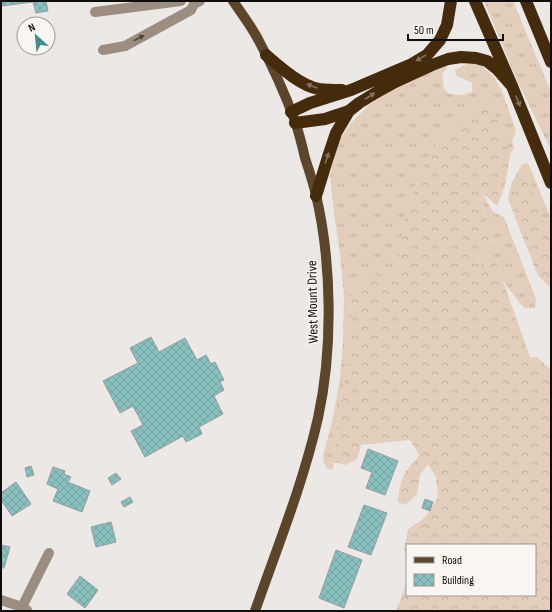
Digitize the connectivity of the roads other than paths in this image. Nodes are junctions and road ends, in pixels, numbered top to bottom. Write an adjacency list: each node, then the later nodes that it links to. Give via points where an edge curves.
1 (181, 1): 7 (street)
2 (233, 1): 9 (main road, West Mount Drive)
3 (451, 1): 12 (highway, one-way to 12, via 447,25 440,40 427,55)
4 (475, 1): 11 (highway)
5 (526, 1): 10 (highway)
6 (194, 2): 8 (street, one-way to 6, via 125,46 191,10)
7 (95, 12)
8 (103, 50)
9 (266, 55): 12 (highway, one-way to 9, via 318,89 286,72); 14 (main road, West Mount Drive)
10 (551, 62)
11 (512, 86): 13 (highway, one-way to 11, via 394,82 448,59 461,57 487,61); 15 (highway, one-way to 15)
12 (351, 90): 14 (highway, via 310,103)
13 (349, 111): 14 (highway, via 325,119); 16 (highway, one-way to 13, via 336,133)
14 (293, 117): 16 (main road, West Mount Drive)
15 (551, 183)
16 (316, 196): 20 (main road, West Mount Drive, via 327,271 327,344 324,380 318,418 295,497)
17 (49, 553): 19 (street)
18 (1, 600): 19 (street)
19 (25, 609)
20 (255, 611)

